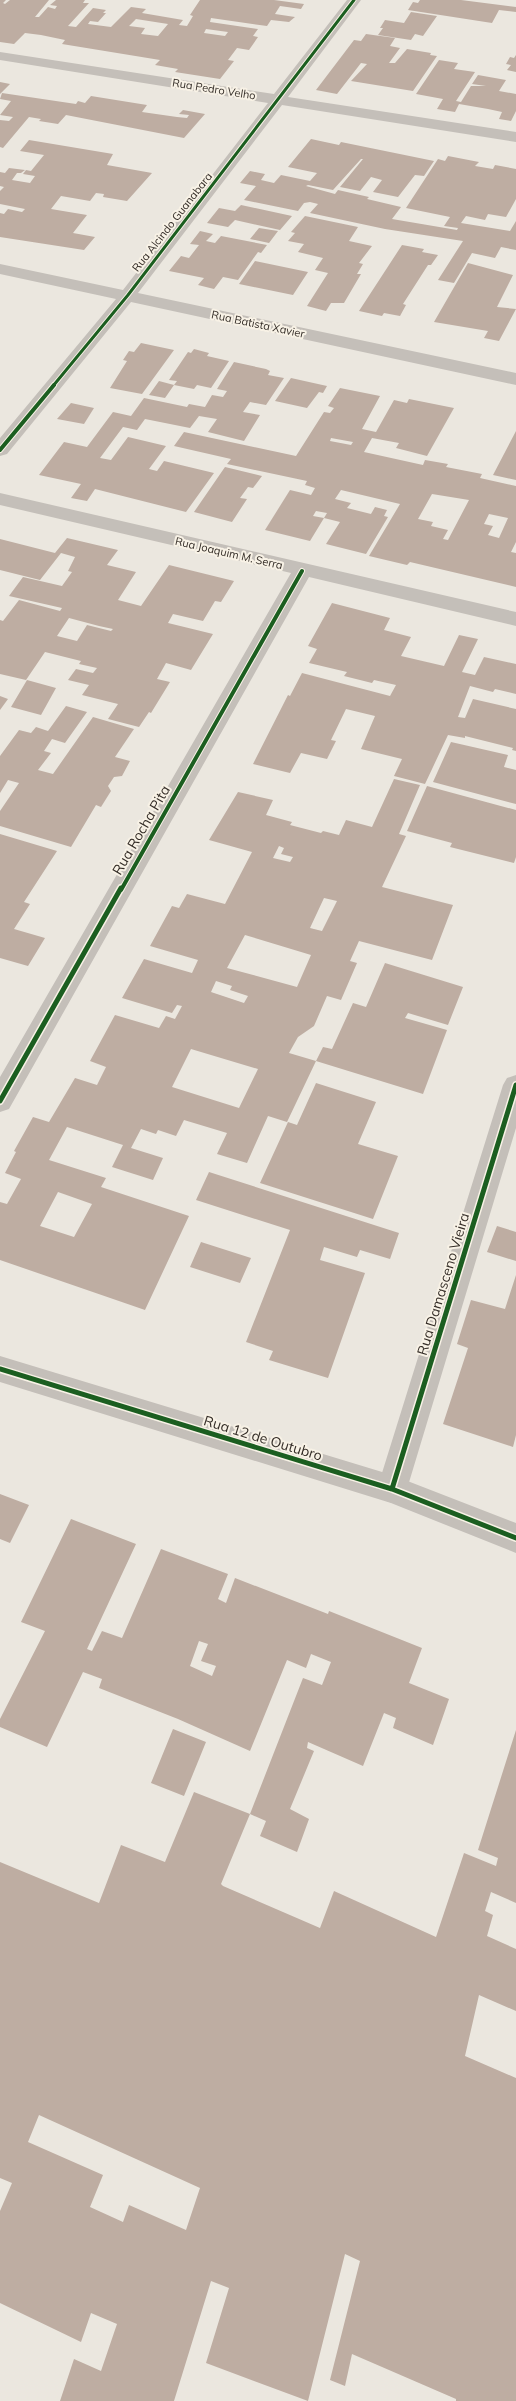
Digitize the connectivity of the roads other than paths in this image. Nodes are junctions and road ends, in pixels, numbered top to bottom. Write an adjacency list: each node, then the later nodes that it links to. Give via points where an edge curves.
1 (354, 0): 3 (street, Rua Alcindo Guanabara)
2 (0, 56): 3 (street, Rua Pedro Velho)
3 (280, 99): 4 (street, Rua Pedro Velho); 6 (street, Rua Alcindo Guanabara)
4 (516, 137)
5 (0, 269): 6 (street, Rua Batista Xavier)
6 (128, 296): 7 (street, Rua Batista Xavier); 8 (street, Rua Alcindo Guanabara)
7 (516, 379)
8 (0, 450)
9 (0, 499): 10 (street, Rua Joaquim M. Serra)
10 (302, 571): 11 (street, Rua Joaquim M. Serra); 13 (street, Rua Rocha Pita)
11 (516, 619)
12 (516, 1085): 15 (street, Rua Damasceno Vieira)
13 (0, 1101)
14 (0, 1369): 15 (street, Rua 12 de Outubro)
15 (392, 1489): 16 (street, Rua 12 de Outubro)
16 (516, 1538)

